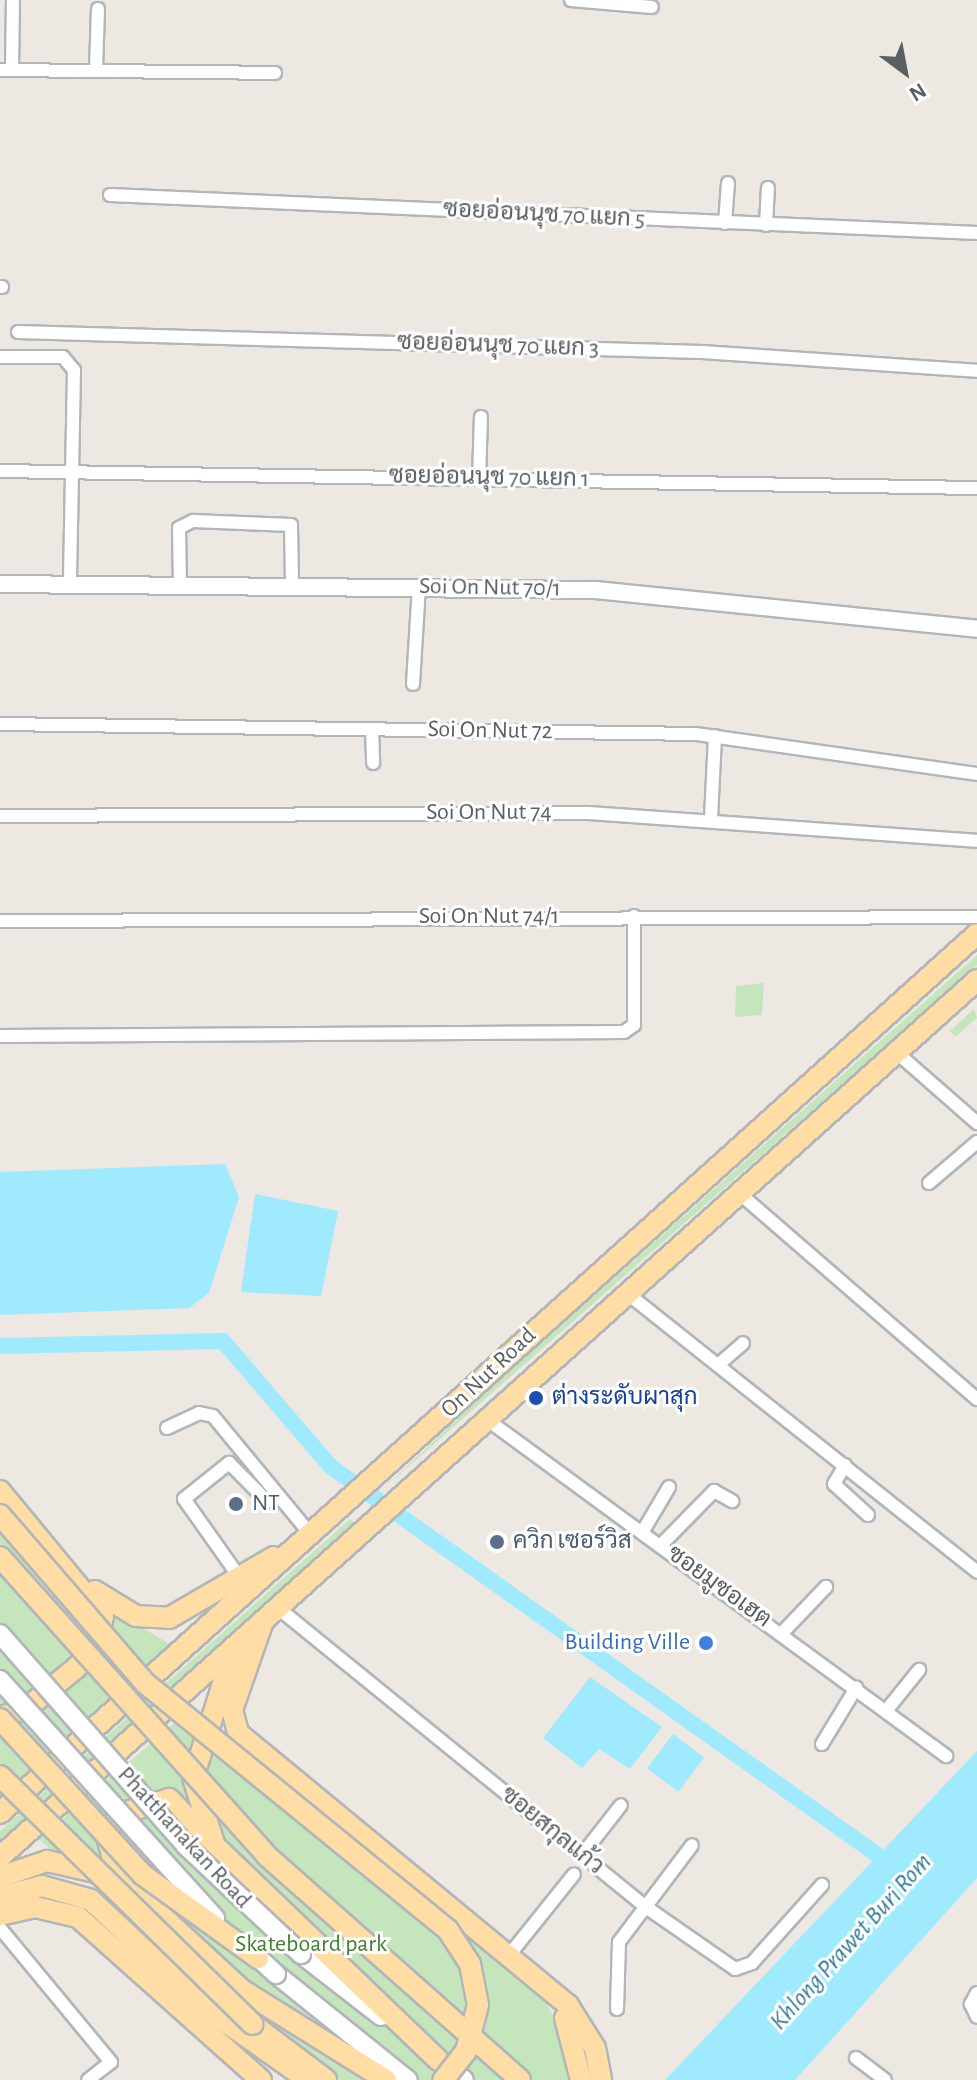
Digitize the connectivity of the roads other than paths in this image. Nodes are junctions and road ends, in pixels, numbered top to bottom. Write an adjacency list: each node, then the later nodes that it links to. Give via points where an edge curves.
1 (13, 0): 6 (street)
2 (571, 0): 3 (street)
3 (652, 7)
4 (98, 9): 5 (street)
5 (96, 69): 6 (street); 7 (street)
6 (6, 70)
7 (275, 73)
8 (728, 183): 11 (street)
9 (768, 188): 12 (street)
10 (110, 195): 11 (street, ซอยอ่อนนุช 70 แยก 5)
11 (725, 223): 12 (street, ซอยอ่อนนุช 70 แยก 5)
12 (766, 225): 13 (street, ซอยอ่อนนุช 70 แยก 5)
13 (977, 233)
14 (18, 332): 16 (street, ซอยอ่อนนุช 70 แยก 3, via 716,353)
15 (0, 357): 19 (street, via 71,362)
16 (977, 371)
17 (481, 417): 20 (street)
18 (0, 471): 19 (street, ซอยอ่อนนุช 70 แยก 1)
19 (71, 471): 20 (street, ซอยอ่อนนุช 70 แยก 1); 23 (street)
20 (479, 479): 21 (street, ซอยอ่อนนุช 70 แยก 1)
21 (977, 488)
22 (0, 584): 23 (street, Soi On Nut 70/1)
23 (70, 584): 24 (street, Soi On Nut 70/1)
24 (180, 585): 25 (street, Soi On Nut 70/1); 25 (street, via 179,528 193,521 291,525)
25 (292, 585): 26 (street, Soi On Nut 70/1)
26 (419, 587): 27 (street, Soi On Nut 70/1, via 750,601); 28 (street)
27 (977, 629)
28 (413, 684)
29 (0, 724): 30 (street, Soi On Nut 72)
30 (372, 729): 31 (street, Soi On Nut 72); 32 (street)
31 (715, 736): 33 (street, Soi On Nut 72); 35 (street)
32 (373, 763)
33 (977, 774)
34 (0, 816): 35 (street, Soi On Nut 74)
35 (711, 818): 36 (street, Soi On Nut 74)
36 (977, 841)
37 (634, 916): 38 (street, Soi On Nut 74/1); 39 (street, Soi On Nut 74/1); 42 (street, via 634,1025 624,1032)
38 (977, 917)
39 (0, 921)
40 (977, 934): 62 (main road, On Nut Road)
41 (977, 980): 43 (main road, On Nut Road)
42 (0, 1036)
43 (896, 1052): 44 (street); 47 (main road, On Nut Road)
44 (977, 1123)
45 (977, 1142): 46 (street)
46 (929, 1183)
47 (739, 1193): 48 (main road, On Nut Road); 51 (street)
48 (628, 1294): 50 (street); 52 (main road, On Nut Road)
49 (743, 1343): 50 (street)
50 (718, 1365): 54 (street)
51 (977, 1399)
52 (489, 1421): 61 (street, ซอยมูซอเฮต); 69 (main road, On Nut Road)
53 (167, 1428): 62 (street, via 199,1413 213,1416)
54 (845, 1465): 60 (street, via 834,1484); 66 (street)
55 (669, 1487): 61 (street)
56 (0, 1491): 65 (main road)
57 (267, 1501): 67 (street, via 229,1463 184,1499)
58 (732, 1501): 63 (street, via 714,1491)
59 (0, 1515): 102 (main road, bridge, via 145,1683 448,1930 470,1964 478,2005 466,2051)
60 (868, 1515)
61 (643, 1531): 63 (street, ซอยมูซอเฮต)
62 (311, 1537): 67 (main road); 82 (main road, On Nut Road)
63 (661, 1545): 70 (street, ซอยมูซอเฮต)
64 (0, 1557): 110 (main road, bridge, via 266,1855)
65 (60, 1558): 67 (main road, via 99,1596 152,1618 186,1614); 77 (main road, via 98,1604 103,1632 53,1690)
66 (977, 1572)
67 (240, 1578)
68 (826, 1587): 70 (street)
69 (270, 1614): 72 (main road, On Nut Road); 85 (street, ซอยสกุลแก้ว); 95 (main road, via 232,1710 238,1733)
70 (782, 1633): 75 (street, ซอยมูซอเฮต)
71 (0, 1634): 102 (main road, Phatthanakan Road, bridge, via 186,1846 301,1954)
72 (237, 1645): 84 (main road, via 193,1778); 86 (main road, On Nut Road)
73 (919, 1670): 76 (street)
74 (0, 1680): 96 (main road, Phatthanakan Road, bridge, via 159,1861)
75 (856, 1688): 76 (street, ซอยมูซอเฮต); 78 (street)
76 (886, 1711): 79 (street, ซอยมูซอเฮต)
77 (0, 1718): 96 (main road, bridge, via 143,1875)
78 (822, 1744)
79 (946, 1756)
80 (0, 1776): 106 (main road, bridge, via 252,2024)
81 (621, 1805): 85 (street)
82 (2, 1806)
83 (692, 1845): 92 (street)
84 (215, 1846): 90 (main road, via 169,1799 123,1813 105,1845); 102 (main road, via 245,1883)
85 (582, 1855): 92 (street, ซอยสกุลแก้ว)
86 (0, 1857)
87 (574, 1874): 95 (street)
88 (0, 1877): 90 (main road, via 70,1862)
89 (822, 1885): 92 (street, ซอยสกุลแก้ว, via 743,1970)
90 (138, 1894): 107 (main road, via 242,1990)
91 (0, 1897): 105 (main road, via 57,1887 108,1912 206,2008)
92 (643, 1905): 99 (street, via 614,1954)
93 (0, 1915): 104 (main road, via 35,1907 85,1921 169,2005)
94 (0, 1928): 103 (street, via 111,2062)
95 (510, 1954): 97 (main road)
96 (258, 1958): 108 (main road, Phatthanakan Road, bridge)
97 (548, 1987): 111 (main road, via 577,2041); 112 (main road, via 586,2030)
98 (977, 1993): 100 (street, via 971,2004)
99 (617, 2009)
100 (977, 2017)
101 (856, 2058): 113 (street)
102 (441, 2070): 109 (main road, Phatthanakan Road)
103 (88, 2080)
104 (261, 2080)
105 (308, 2080)
106 (326, 2080)
107 (386, 2080)
108 (408, 2080)
109 (464, 2080)
110 (520, 2080)
111 (581, 2080)
112 (601, 2080)
113 (885, 2080)

